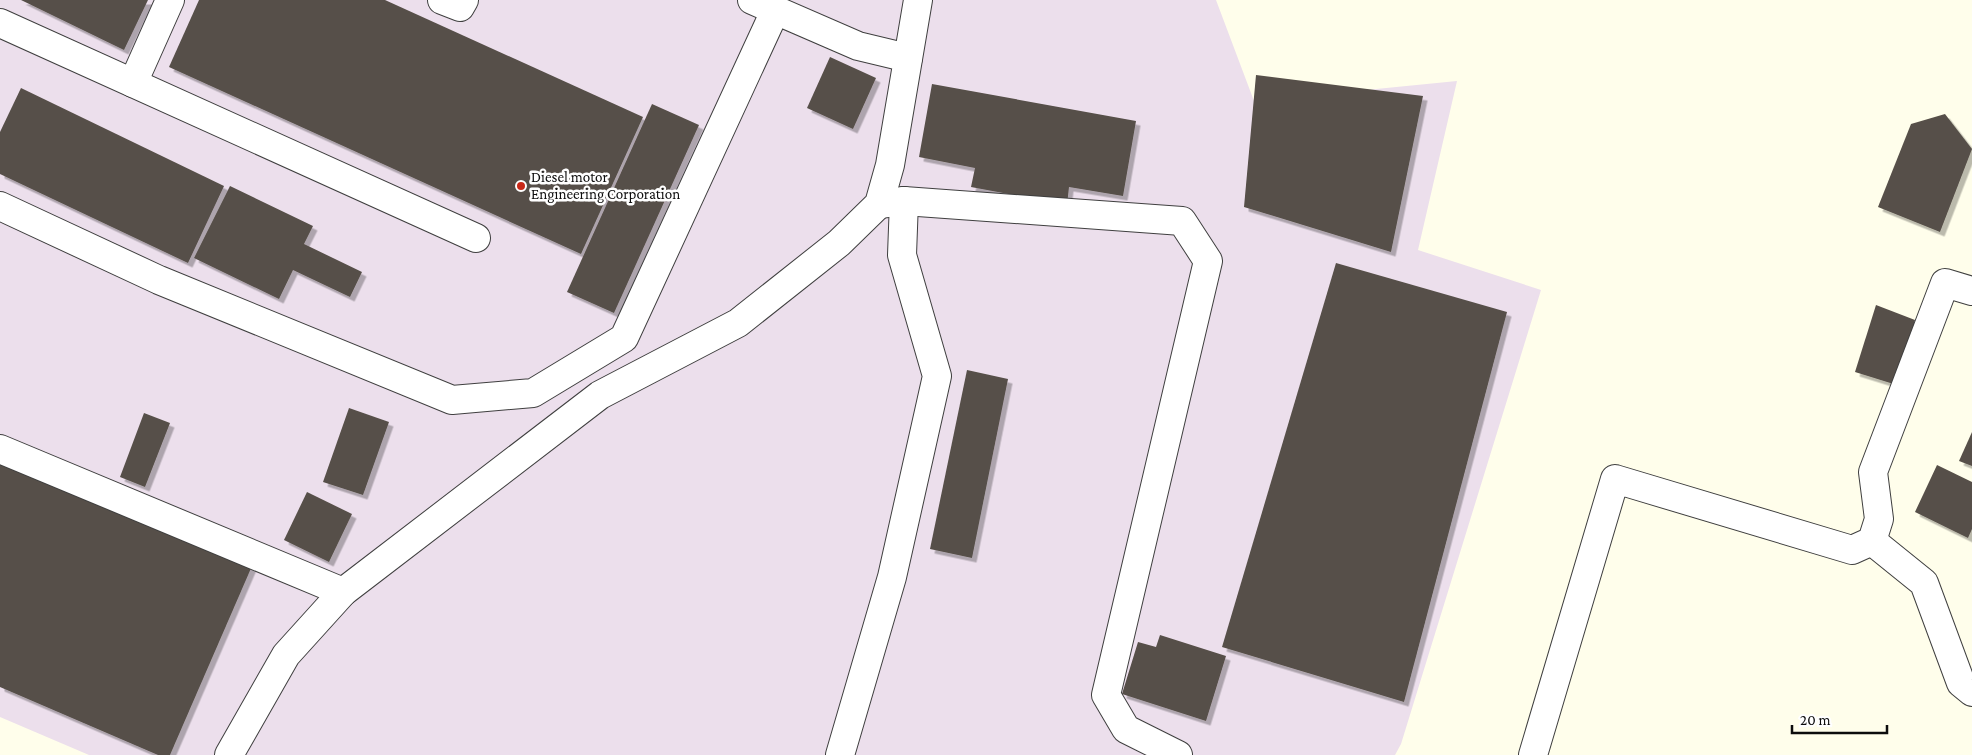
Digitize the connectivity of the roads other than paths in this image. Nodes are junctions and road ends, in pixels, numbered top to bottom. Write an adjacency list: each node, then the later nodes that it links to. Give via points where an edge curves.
1 (170, 0): 8 (street)
2 (442, 0): 3 (street, via 460,7)
3 (464, 0)
4 (918, 0): 7 (street)
5 (764, 5): 7 (street, via 858,46); 10 (street, via 624,338 533,393 452,400 159,280)
6 (0, 23): 8 (street)
7 (908, 58): 9 (street, via 890,165)
8 (133, 83): 11 (street)
9 (892, 202): 15 (street, via 738,323 600,395); 18 (street, via 902,255 936,376 892,577); 19 (street, via 1182,221 1208,261 1106,695 1126,729)
10 (0, 206)
11 (476, 238)
12 (1972, 292): 14 (street, via 1945,283 1873,472 1879,519)
13 (0, 449): 15 (street)
14 (1872, 541): 16 (street, via 1924,583 1961,683); 20 (street, via 1852,550 1615,479)
15 (343, 592): 17 (street, via 286,655)
16 (1972, 692)
17 (229, 755)
18 (840, 755)
19 (1178, 755)
20 (1532, 755)

